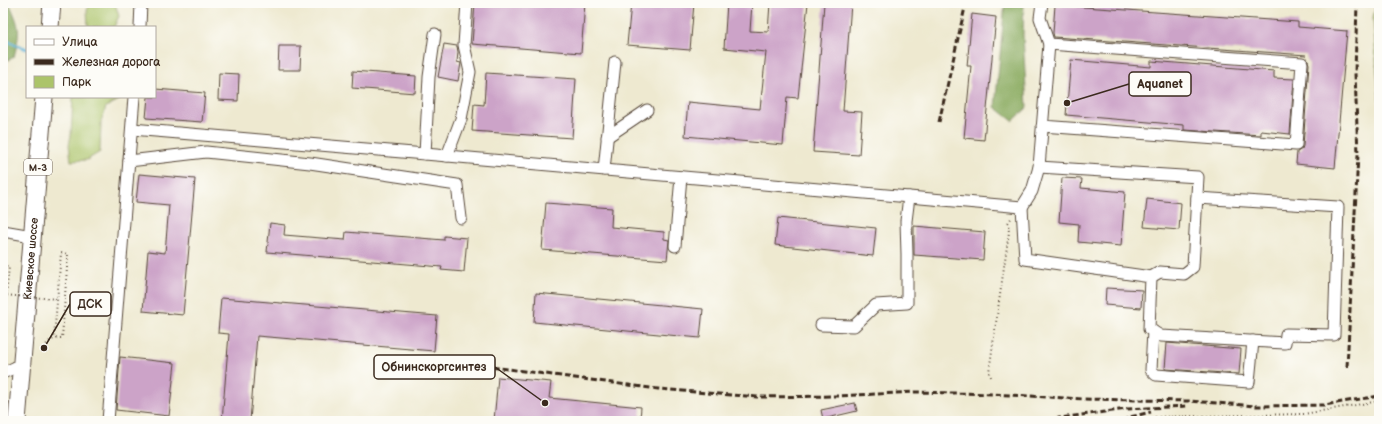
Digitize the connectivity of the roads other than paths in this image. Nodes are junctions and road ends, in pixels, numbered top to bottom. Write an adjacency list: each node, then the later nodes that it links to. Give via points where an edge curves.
1 (52, 3): 5 (highway)
2 (141, 3): 6 (street)
3 (467, 3): 17 (street, via 464,45 470,72 461,119)
4 (1042, 3): 8 (street, via 1040,18)
5 (50, 26)
6 (140, 26)
7 (435, 34): 16 (street, via 429,77)
8 (1049, 44): 13 (street); 13 (street, via 1302,62 1296,145)
9 (614, 62): 15 (street)
10 (44, 98): 27 (highway, Киевское шоссе / М-3)
11 (134, 98): 14 (street)
12 (647, 110): 15 (street)
13 (1042, 126): 19 (street)
14 (132, 129): 16 (street); 18 (street)
15 (608, 137): 20 (street)
16 (425, 154): 17 (street)
17 (447, 156): 20 (street)
18 (129, 161): 25 (street, via 206,152 310,163 457,185); 36 (street)
19 (1039, 167): 23 (street, via 1198,177); 24 (street, via 1032,191)
20 (604, 170): 21 (street)
21 (681, 177): 22 (street); 28 (street)
22 (909, 197): 24 (street); 30 (street, via 906,221 907,303 876,305 854,326)
23 (1197, 198): 29 (street, via 1193,268 1184,274 1160,272); 32 (street, via 1338,207 1334,335 1286,334 1285,343)
24 (1020, 207): 29 (street, via 1025,259)
25 (461, 218)
26 (3, 231): 27 (street)
27 (32, 236): 33 (highway, Киевское шоссе / М-3)
28 (675, 246)
29 (1151, 276): 31 (street, via 1149,329)
30 (821, 325)
31 (1153, 331): 32 (street, via 1161,336); 32 (street, via 1151,370 1156,375 1249,382)
32 (1253, 341)
33 (22, 364): 34 (street); 35 (highway, Киевское шоссе / М-3)
34 (3, 373)
35 (17, 421)
36 (108, 421)

